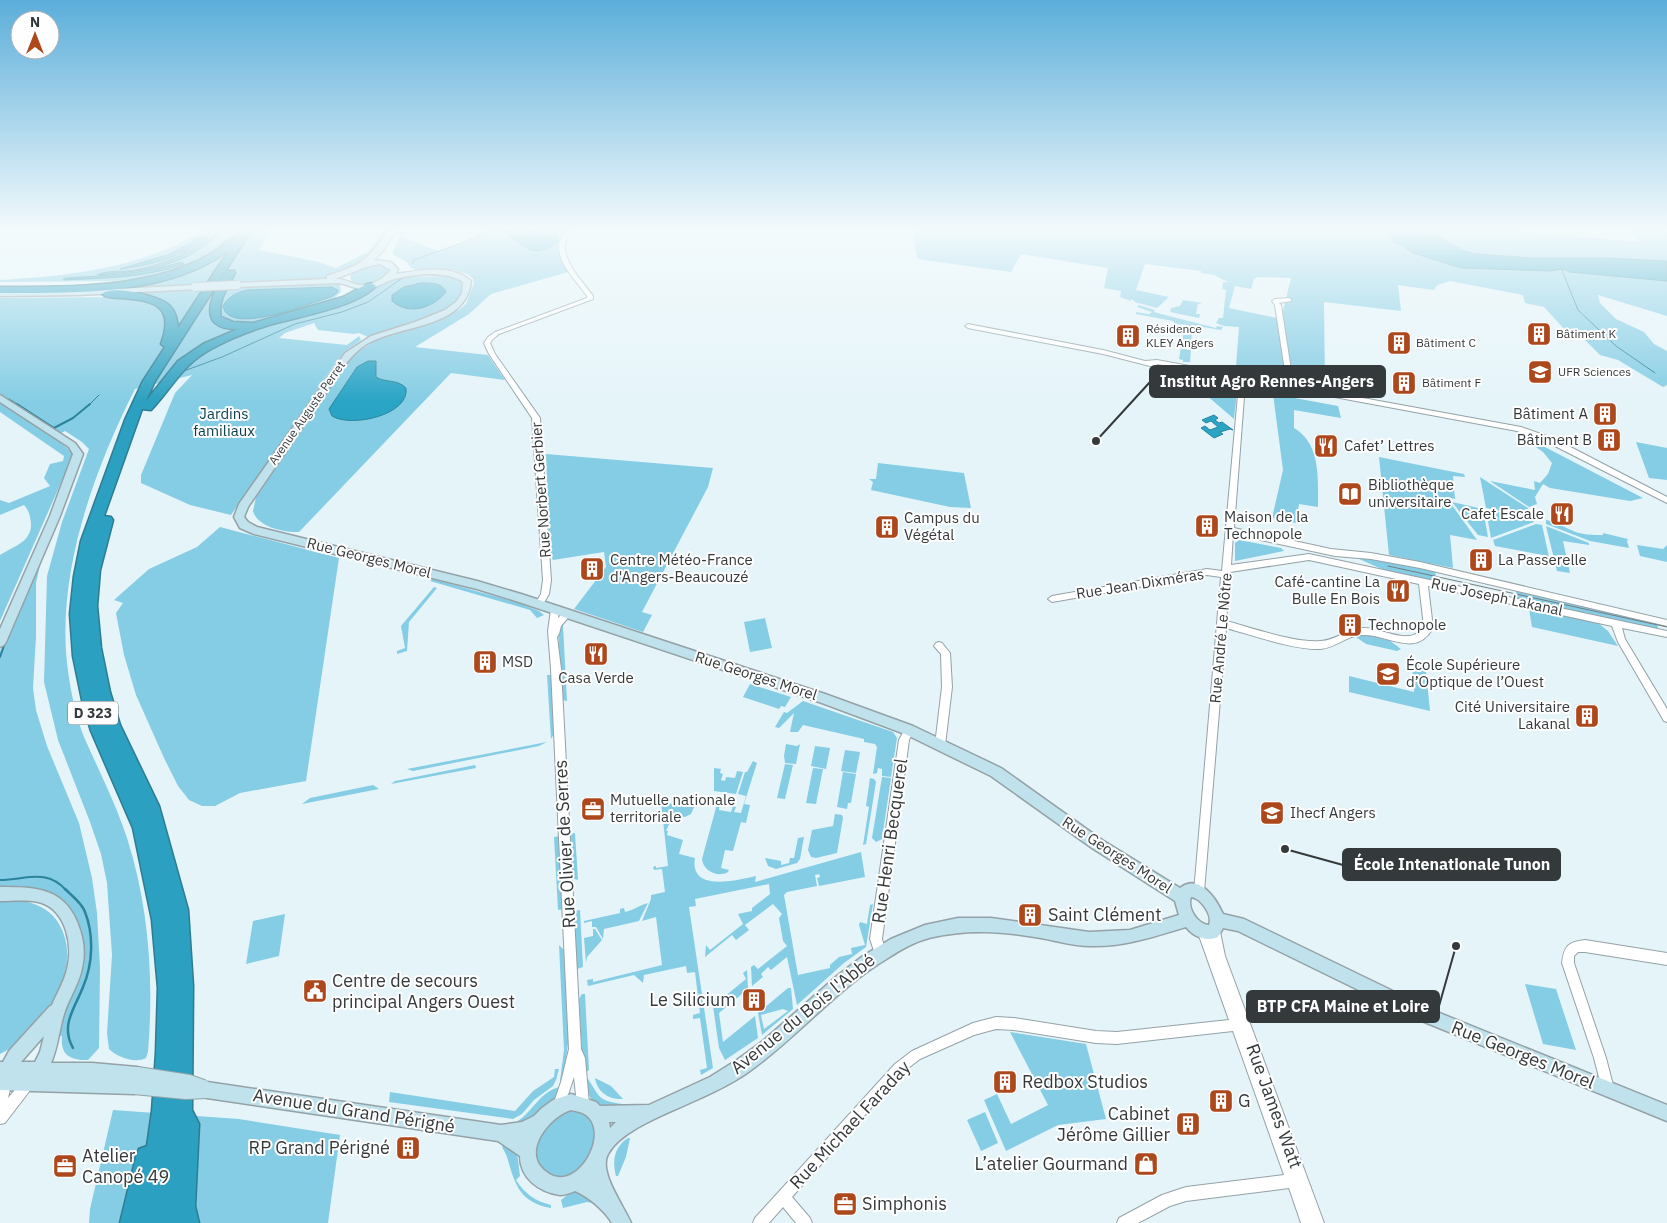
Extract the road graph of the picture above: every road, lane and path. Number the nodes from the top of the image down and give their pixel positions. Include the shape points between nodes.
1 (63, 288) edge
2 (153, 288) edge
3 (209, 288) edge
4 (217, 288) edge
5 (223, 288) edge
6 (349, 288) edge
7 (367, 288) edge
8 (467, 288) edge
9 (584, 288) edge
10 (134, 289) junction
11 (0, 292) edge
12 (78, 293) junction
13 (1288, 300) dead end
14 (968, 326) dead end
15 (158, 366) junction
16 (1243, 381) junction
17 (1295, 388) junction
18 (0, 398) edge
19 (147, 407) junction
20 (1667, 500) edge
21 (1667, 506) edge
22 (243, 516) joint
23 (1230, 530) junction
24 (1331, 552) junction
25 (1379, 571) junction
26 (1227, 572) junction
27 (1423, 582) junction
28 (1052, 598) dead end
29 (539, 604) junction
30 (562, 612) junction
31 (1616, 623) junction
32 (1667, 623) edge
33 (1224, 624) junction
34 (1667, 634) edge
35 (554, 640) junction
36 (0, 642) edge
37 (939, 646) dead end
38 (1667, 718) edge
39 (909, 730) junction
40 (940, 745) junction
41 (1199, 892) junction
42 (0, 894) edge
43 (1182, 897) junction
44 (1190, 919) junction
45 (1212, 928) junction
46 (880, 953) junction
47 (1667, 959) edge
48 (62, 1001) junction
49 (1240, 1025) junction
50 (575, 1049) junction
51 (3, 1076) edge
52 (34, 1076) junction
53 (1608, 1090) junction
54 (584, 1104) junction
55 (559, 1106) junction
56 (0, 1107) edge
57 (172, 1110) junction
58 (656, 1110) junction
59 (1667, 1113) edge
60 (597, 1115) junction
61 (0, 1118) edge
62 (538, 1123) junction
63 (501, 1133) junction
64 (529, 1153) junction
65 (600, 1154) junction
66 (1297, 1181) junction
67 (575, 1182) junction
68 (784, 1196) junction
69 (618, 1217) edge
70 (132, 1223) edge
71 (147, 1223) edge
72 (164, 1223) edge
73 (187, 1223) edge
74 (760, 1223) edge
75 (805, 1223) edge
76 (1124, 1223) edge
77 (1308, 1223) edge
78 (1317, 1223) edge

1 - 11 highway
2 - 10 street, bridge
3 - 15 highway, D 323
4 - 19 highway, D 323
5 - 6 highway via 213,310 217,320 234,325 260,322 340,298 349,292
7 - 19 highway via 349,298 210,344 177,368
8 - 22 street, Avenue Auguste Perret via 455,308 440,316 376,336 348,355 243,506
9 - 29 street, Rue Norbert Gerbier via 590,299 497,333 489,339 488,345 536,418 548,580
10 - 11 street
10 - 12 street
11 - 12 street
12 - 15 highway via 135,295 166,308 173,319 173,329
13 - 17 street via 1275,301 1290,384
14 - 16 street
15 - 57 highway, D 323 via 131,420 88,541 78,614 81,656 90,700 99,731 142,828 162,920
16 - 17 street
16 - 21 street via 1523,435 1552,446
16 - 23 street, Rue André Le Nôtre
17 - 20 street via 1518,429 1552,441
18 - 36 street via 72,445 78,454 55,516
19 - 57 highway, D 323 via 100,537 90,606 93,648 104,700 112,725 150,806 178,910 183,986
22 - 29 street, Rue Georges Morel via 242,523 250,528 477,585
23 - 24 street, Rue Joseph Lakanal
23 - 26 street, Rue André Le Nôtre
24 - 25 street, Rue Joseph Lakanal via 1360,560
24 - 32 street, Rue Joseph Lakanal via 1391,559
25 - 26 street, Rue Jean Dixméras via 1309,557
25 - 27 street, Rue Joseph Lakanal
26 - 28 street, Rue Jean Dixméras via 1207,572
26 - 33 street, Rue André Le Nôtre
27 - 31 street, Rue Joseph Lakanal
27 - 33 street via 1429,628 1424,637 1417,639 1405,640 1358,631 1318,645
29 - 30 street, Rue Georges Morel
30 - 35 street, Rue Olivier de Serres
30 - 35 street, Rue Olivier de Serres via 552,624
30 - 39 street, Rue Georges Morel via 825,698
31 - 34 street, Rue Joseph Lakanal
31 - 38 street via 1621,640
33 - 41 street, Rue André Le Nôtre
35 - 50 street, Rue Olivier de Serres
37 - 40 street via 945,654 947,682
39 - 40 street, Rue Georges Morel
39 - 46 street, Rue Henri Becquerel via 904,740 876,939
40 - 43 street, Rue Georges Morel via 996,772 1109,852
41 - 43 street via 1187,891
41 - 45 street via 1207,899
42 - 48 street via 28,894 49,899 66,914 76,936 76,963
43 - 44 street
44 - 45 street via 1194,927
44 - 46 street, Avenue du Bois l'Abbé via 1130,937 1108,939 996,926 958,925 919,934
45 - 49 street, Rue James Watt
45 - 53 street, Rue Georges Morel via 1239,924 1427,1016
46 - 58 street, Avenue du Bois l'Abbé via 852,972 776,1041 741,1067 706,1088
47 - 53 street via 1585,946 1576,947 1569,953 1568,963
48 - 51 street
48 - 52 street via 54,1020 45,1061
49 - 66 street, Rue James Watt
49 - 68 street, Rue Michael Faraday via 1117,1038 1014,1024 996,1023 973,1029 916,1055 899,1068
50 - 54 street, Rue Olivier de Serres
50 - 55 street, Rue Olivier de Serres
51 - 52 street, Avenue du Grand Périgné
51 - 56 street
52 - 61 street
52 - 63 street, Avenue du Grand Périgné, bridge via 135,1080 186,1091 212,1090
53 - 59 street, Rue Georges Morel
54 - 55 street via 571,1102
54 - 60 street
55 - 62 street
57 - 70 highway via 151,1134
57 - 71 highway, D 323
57 - 72 highway, D 323
57 - 73 highway via 188,1124 183,1206
58 - 60 street, Avenue du Bois l'Abbé
58 - 65 street, Avenue du Bois l'Abbé via 627,1125
60 - 65 street via 602,1127
62 - 63 street, Avenue du Grand Périgné via 522,1130
62 - 64 street
63 - 64 street, Avenue du Grand Périgné
64 - 67 street via 533,1170 543,1182 558,1186
65 - 67 street via 587,1174
65 - 69 street via 600,1182
66 - 76 street via 1175,1196
66 - 77 street, Rue James Watt
66 - 78 street, Rue James Watt
67 - 69 street via 594,1191
68 - 74 street, Rue Michael Faraday
68 - 75 street

